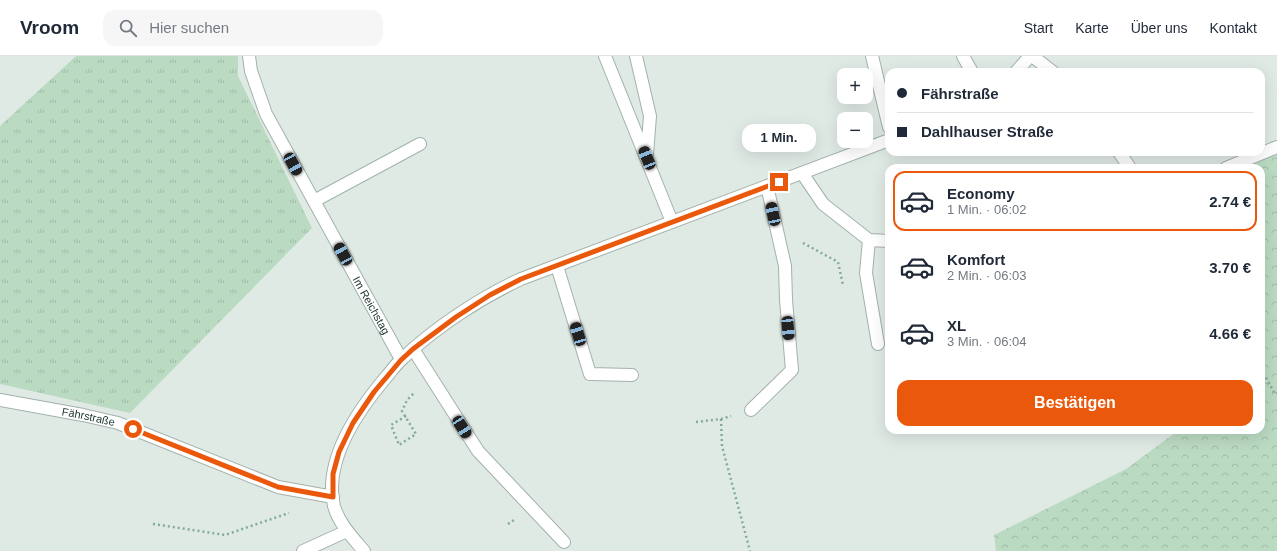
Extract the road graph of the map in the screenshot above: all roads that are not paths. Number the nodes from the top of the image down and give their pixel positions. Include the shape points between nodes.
1 (250, 56) edge
2 (605, 56) edge
3 (636, 56) edge
4 (872, 56) edge
5 (963, 56) edge
6 (1031, 56) edge
7 (970, 68) edge
8 (1020, 68) edge
9 (1048, 68) edge
10 (885, 110) edge
11 (885, 142) edge
12 (420, 144) dead end
13 (1277, 146) edge
14 (1265, 151) edge
15 (1254, 156) edge
16 (647, 158) junction
17 (1235, 164) edge
18 (802, 173) junction
19 (767, 186) junction
20 (314, 201) junction
21 (672, 222) junction
22 (869, 240) junction
23 (885, 241) edge
24 (557, 266) junction
25 (878, 344) dead end
26 (413, 349) junction
27 (401, 360) junction
28 (632, 375) dead end
29 (0, 400) edge
30 (751, 410) dead end
31 (333, 497) junction
32 (346, 530) junction
33 (564, 542) dead end
34 (303, 551) edge
35 (364, 551) edge

1 - 20 street, Im Reichstag via 251,71 266,114
2 - 16 street
3 - 16 street via 650,116
4 - 10 street
5 - 7 street
6 - 8 street
6 - 9 street
11 - 18 street
12 - 20 street
13 - 14 street
15 - 17 street
16 - 21 street
18 - 19 street
18 - 22 street via 823,204
19 - 21 street
19 - 30 street via 785,266 792,370
20 - 27 street, Im Reichstag
21 - 24 street
22 - 23 street
22 - 25 street via 866,273
24 - 26 street via 521,279 490,295
24 - 28 street via 590,374
26 - 27 street
26 - 33 street via 478,451
27 - 31 street via 374,392 350,429 339,452 333,474
29 - 31 street, Fährstraße via 118,423 278,487
31 - 32 street via 338,517
32 - 34 street
32 - 35 street

